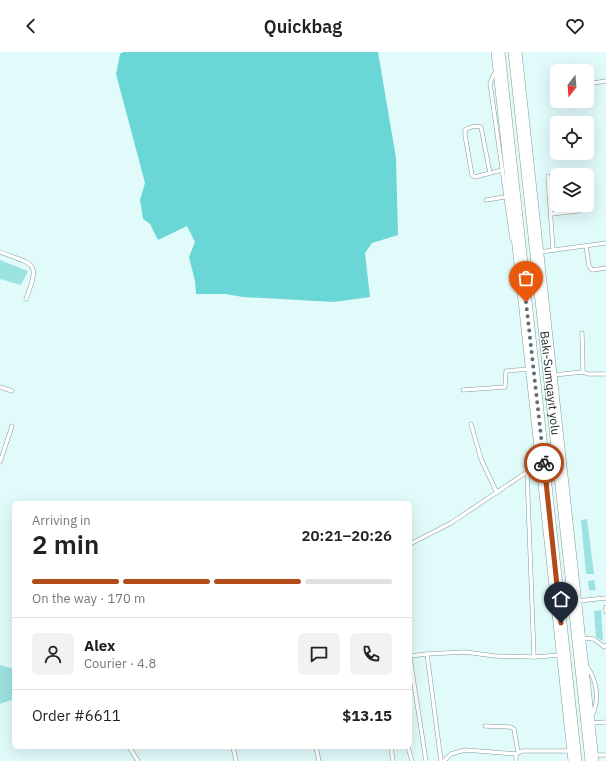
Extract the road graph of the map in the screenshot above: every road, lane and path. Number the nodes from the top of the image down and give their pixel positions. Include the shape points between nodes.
1 (498, 52) edge
2 (514, 52) edge
3 (500, 71) junction
4 (606, 81) edge
5 (594, 83) edge
6 (502, 170) junction
7 (490, 173) junction
8 (548, 176) dead end
9 (549, 193) joint
10 (505, 197) junction
11 (486, 200) dead end
12 (569, 212) edge
13 (550, 214) junction
14 (606, 243) edge
15 (513, 245) dead end
16 (586, 246) junction
17 (553, 250) junction
18 (0, 252) edge
19 (536, 252) junction
20 (606, 268) edge
21 (26, 299) dead end
22 (582, 333) dead end
23 (533, 369) junction
24 (583, 372) junction
25 (606, 374) edge
26 (550, 376) junction
27 (0, 387) edge
28 (462, 390) dead end
29 (12, 391) dead end
30 (471, 424) dead end
31 (12, 426) dead end
32 (0, 462) edge
33 (544, 467) junction
34 (527, 472) junction
35 (497, 493) junction
36 (412, 543) edge
37 (606, 598) edge
38 (575, 601) junction
39 (606, 607) edge
40 (606, 612) edge
41 (579, 638) junction
42 (605, 647) edge
43 (427, 654) junction
44 (564, 655) junction
45 (412, 657) edge
46 (534, 657) junction
47 (412, 670) edge
48 (606, 722) edge
49 (588, 724) junction
50 (485, 726) dead end
51 (130, 749) edge
52 (233, 749) edge
53 (316, 749) edge
54 (391, 749) edge
55 (409, 749) edge
56 (517, 753) junction
57 (606, 755) edge
58 (574, 756) edge
59 (592, 758) edge
60 (138, 761) edge
61 (236, 761) edge
62 (319, 761) edge
63 (393, 761) edge
64 (412, 761) edge
65 (426, 761) edge
66 (441, 761) edge
67 (444, 761) edge
68 (516, 761) edge

1 - 3 highway, Bakı-Sumqayıt yolu
2 - 19 highway, Bakı-Sumqayıt yolu
3 - 6 lane via 494,74 490,83
3 - 23 highway, Bakı-Sumqayıt yolu via 518,258
4 - 5 lane
6 - 7 lane
6 - 10 lane
7 - 7 lane via 472,175 465,135 468,128 481,127
8 - 9 lane
9 - 13 lane
10 - 11 lane
10 - 15 lane
12 - 13 lane
13 - 17 lane
14 - 16 lane
16 - 17 lane
16 - 20 lane via 592,270
17 - 19 lane
18 - 21 lane via 31,264 35,270 35,277
19 - 26 highway, Bakı-Sumqayıt yolu
22 - 24 lane
23 - 28 lane via 506,372 505,387
23 - 33 highway, Bakı-Sumqayıt yolu
24 - 25 lane
24 - 26 lane
26 - 38 highway, Bakı-Sumqayıt yolu
27 - 29 lane
30 - 35 lane via 481,458
31 - 32 lane
33 - 34 lane
33 - 44 highway, Bakı-Sumqayıt yolu
34 - 35 lane
34 - 46 lane
35 - 36 lane via 451,523
37 - 38 lane
38 - 41 highway, Bakı-Sumqayıt yolu
39 - 40 lane
41 - 42 lane via 594,639
41 - 49 highway, Bakı-Sumqayıt yolu
43 - 45 lane
43 - 46 lane via 465,652
43 - 66 lane
44 - 46 lane
44 - 58 highway, Bakı-Sumqayıt yolu
47 - 65 lane
48 - 49 lane
49 - 59 highway, Bakı-Sumqayıt yolu
50 - 56 lane via 514,729
51 - 60 lane
52 - 61 lane
53 - 62 lane
54 - 63 lane
55 - 64 lane
56 - 58 lane
56 - 67 lane via 465,750 451,754
56 - 68 lane
57 - 59 lane

